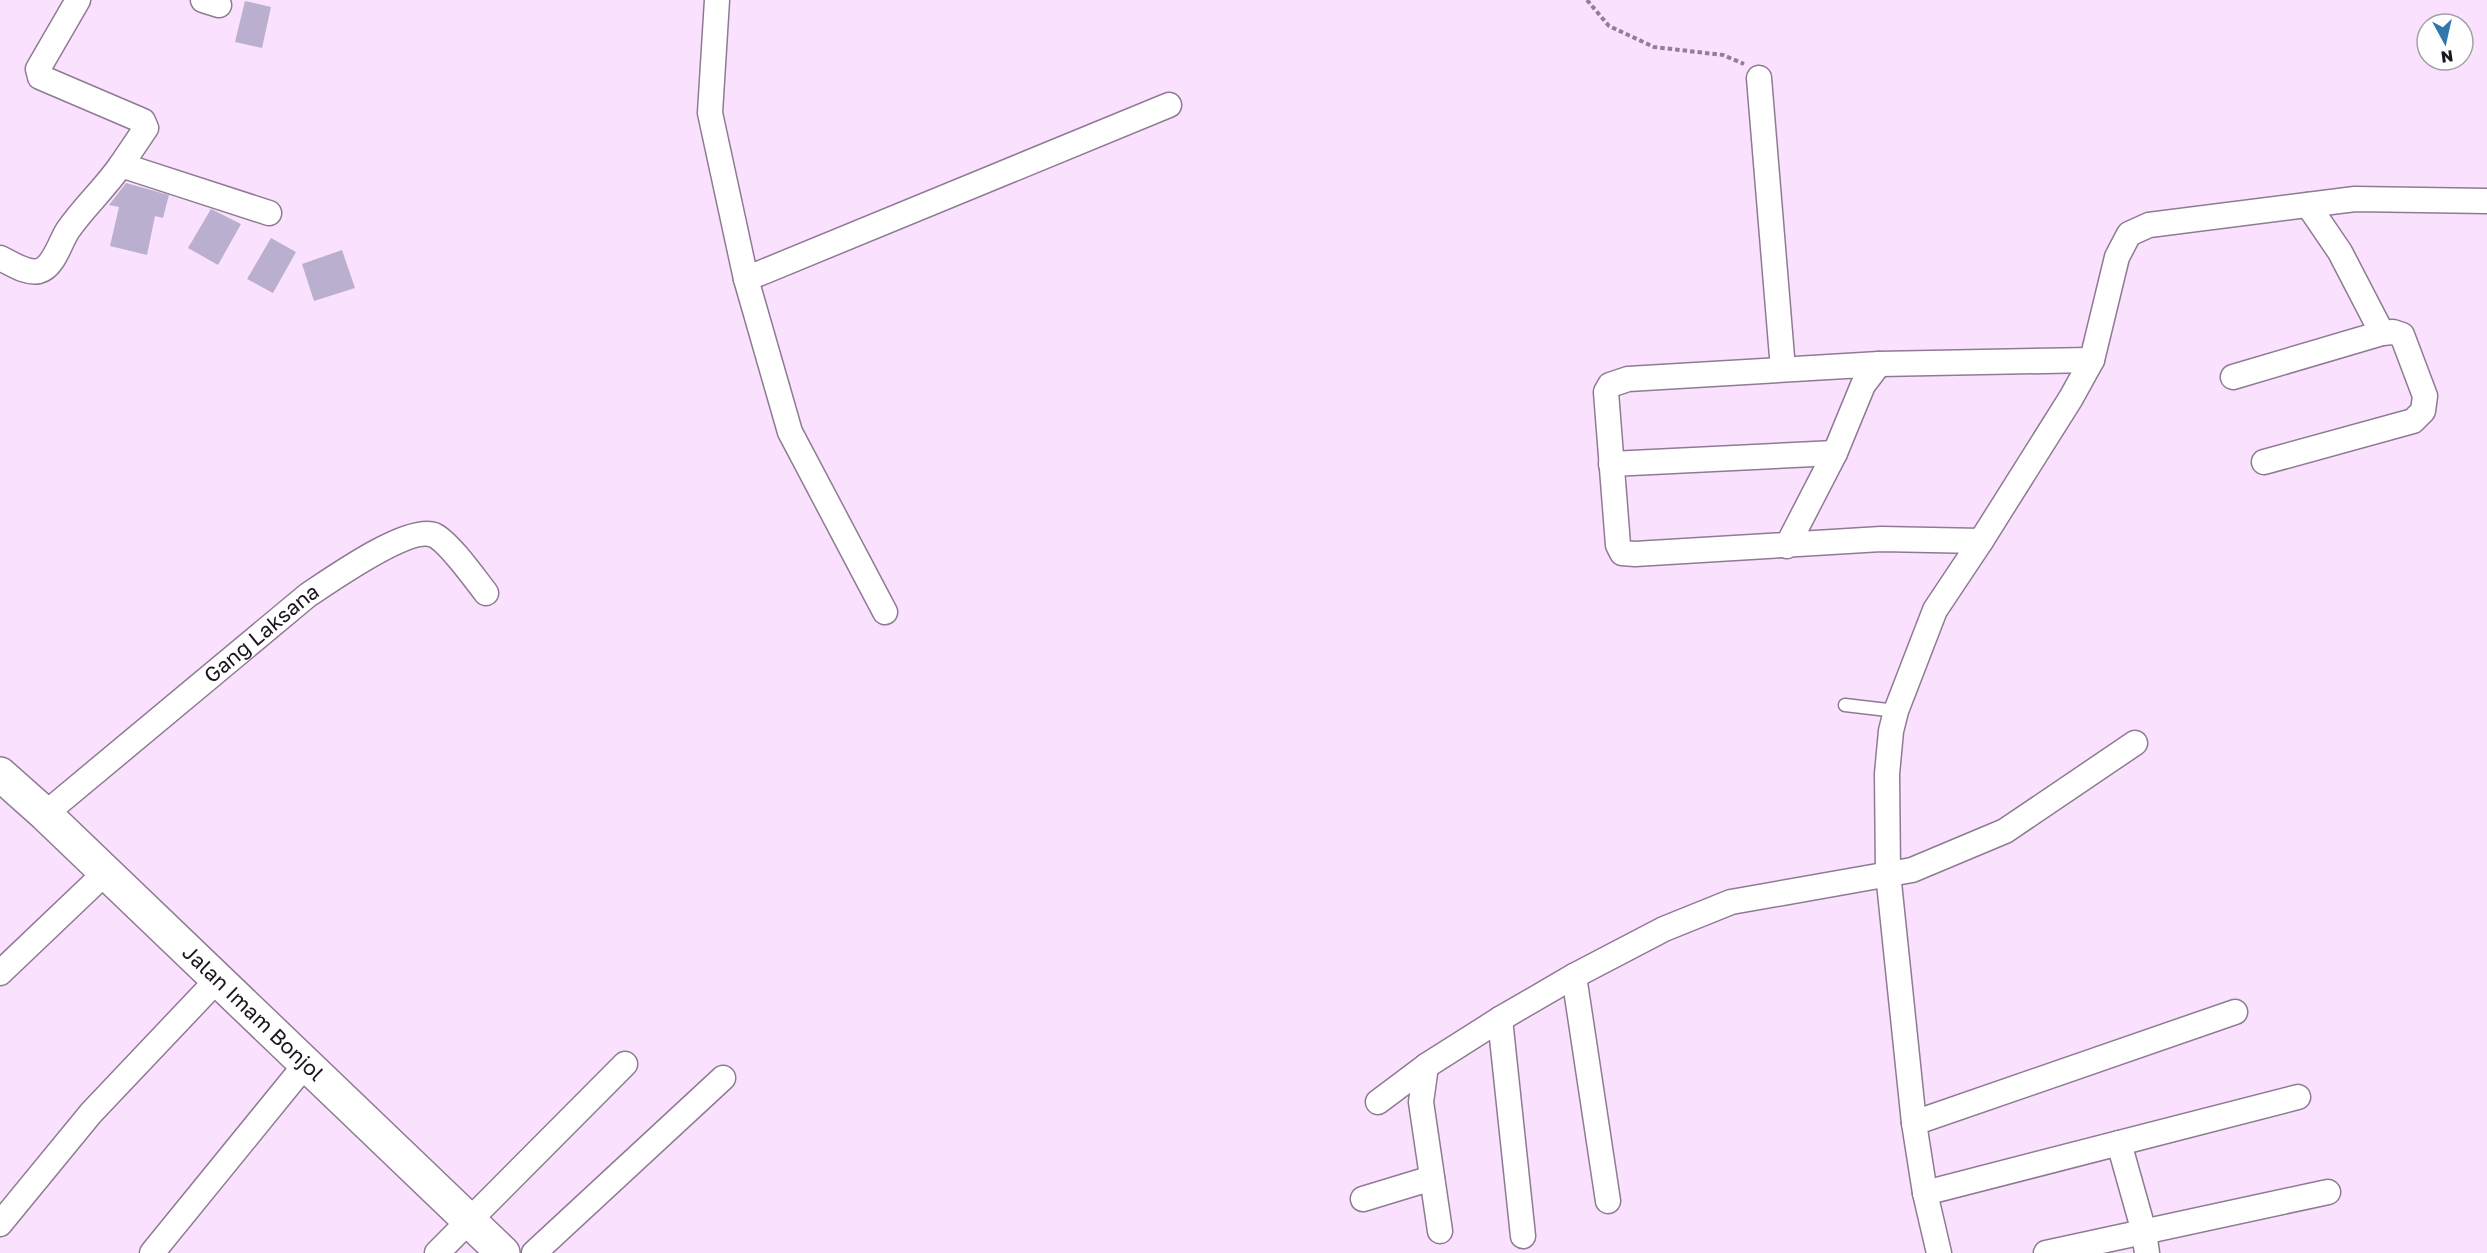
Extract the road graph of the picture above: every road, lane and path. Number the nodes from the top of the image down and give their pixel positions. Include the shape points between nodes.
1 (78, 0) edge
2 (717, 0) edge
3 (1587, 0) edge
4 (1759, 78) joint
5 (1169, 105) dead end
6 (121, 165) junction
7 (2487, 201) edge
8 (2308, 205) junction
9 (269, 213) dead end
10 (0, 258) edge
11 (746, 279) junction
12 (2382, 333) junction
13 (2092, 360) junction
14 (1879, 364) junction
15 (1783, 369) junction
16 (2233, 377) dead end
17 (1834, 453) junction
18 (2264, 462) dead end
19 (1611, 464) junction
20 (1981, 541) junction
21 (1787, 546) junction
22 (486, 593) dead end
23 (885, 612) dead end
24 (1845, 705) dead end
25 (1896, 711) junction
26 (2135, 743) dead end
27 (0, 774) edge
28 (45, 814) junction
29 (105, 873) junction
30 (1888, 873) junction
31 (0, 973) edge
32 (1574, 976) junction
33 (218, 979) junction
34 (2235, 1012) dead end
35 (1500, 1019) junction
36 (626, 1064) dead end
37 (305, 1065) junction
38 (1426, 1066) junction
39 (723, 1078) dead end
40 (2298, 1097) dead end
41 (1378, 1102) dead end
42 (1914, 1123) junction
43 (2119, 1143) junction
44 (1432, 1178) junction
45 (2328, 1192) dead end
46 (1925, 1193) junction
47 (1363, 1199) dead end
48 (1608, 1201) dead end
49 (469, 1222) junction
50 (0, 1224) edge
51 (1440, 1231) dead end
52 (1523, 1236) dead end
53 (2145, 1243) edge
54 (153, 1253) edge
55 (437, 1253) edge
56 (503, 1253) edge
57 (534, 1253) edge
58 (1939, 1253) edge
59 (2046, 1253) edge

1 - 6 street via 38,74 143,121 146,128
2 - 11 street via 710,113
3 - 4 path via 1609,26 1654,47 1723,55 1743,63
4 - 15 street
5 - 11 street
6 - 9 street
6 - 10 street via 68,231 49,266 38,271 25,270
7 - 8 street via 2355,199
8 - 12 street via 2340,252
8 - 13 street via 2149,225 2128,234 2117,257
11 - 23 street via 790,432
12 - 16 street
12 - 18 street via 2402,335 2425,396 2423,411 2413,421
13 - 14 street
13 - 20 street
14 - 15 street
14 - 17 street via 1863,385
15 - 19 street via 1656,377 1610,385 1606,392
17 - 19 street
17 - 21 street
19 - 21 street via 1622,553
20 - 21 street via 1881,539
20 - 25 street via 1935,610
22 - 28 street, Gang Laksana via 457,556 434,536 420,533 406,537 308,595
24 - 25 lane
25 - 30 street via 1887,774
26 - 30 street via 2005,831 1912,870
27 - 28 highway, Jalan Imam Bonjol
28 - 29 highway, Jalan Imam Bonjol
29 - 31 street
29 - 33 highway, Jalan Imam Bonjol
30 - 32 street via 1731,902 1664,929
30 - 42 street
32 - 35 street
32 - 48 street
33 - 37 highway, Jalan Imam Bonjol
33 - 50 street via 91,1113
34 - 42 street
35 - 38 street
35 - 52 street
36 - 49 street
37 - 49 highway, Jalan Imam Bonjol
37 - 54 street
38 - 41 street
38 - 44 street via 1421,1102
39 - 57 street
40 - 43 street
42 - 46 street
43 - 46 street
43 - 53 street
44 - 47 street
44 - 51 street
45 - 53 street
46 - 58 street
49 - 55 street
49 - 56 highway, Jalan Imam Bonjol
53 - 59 street

